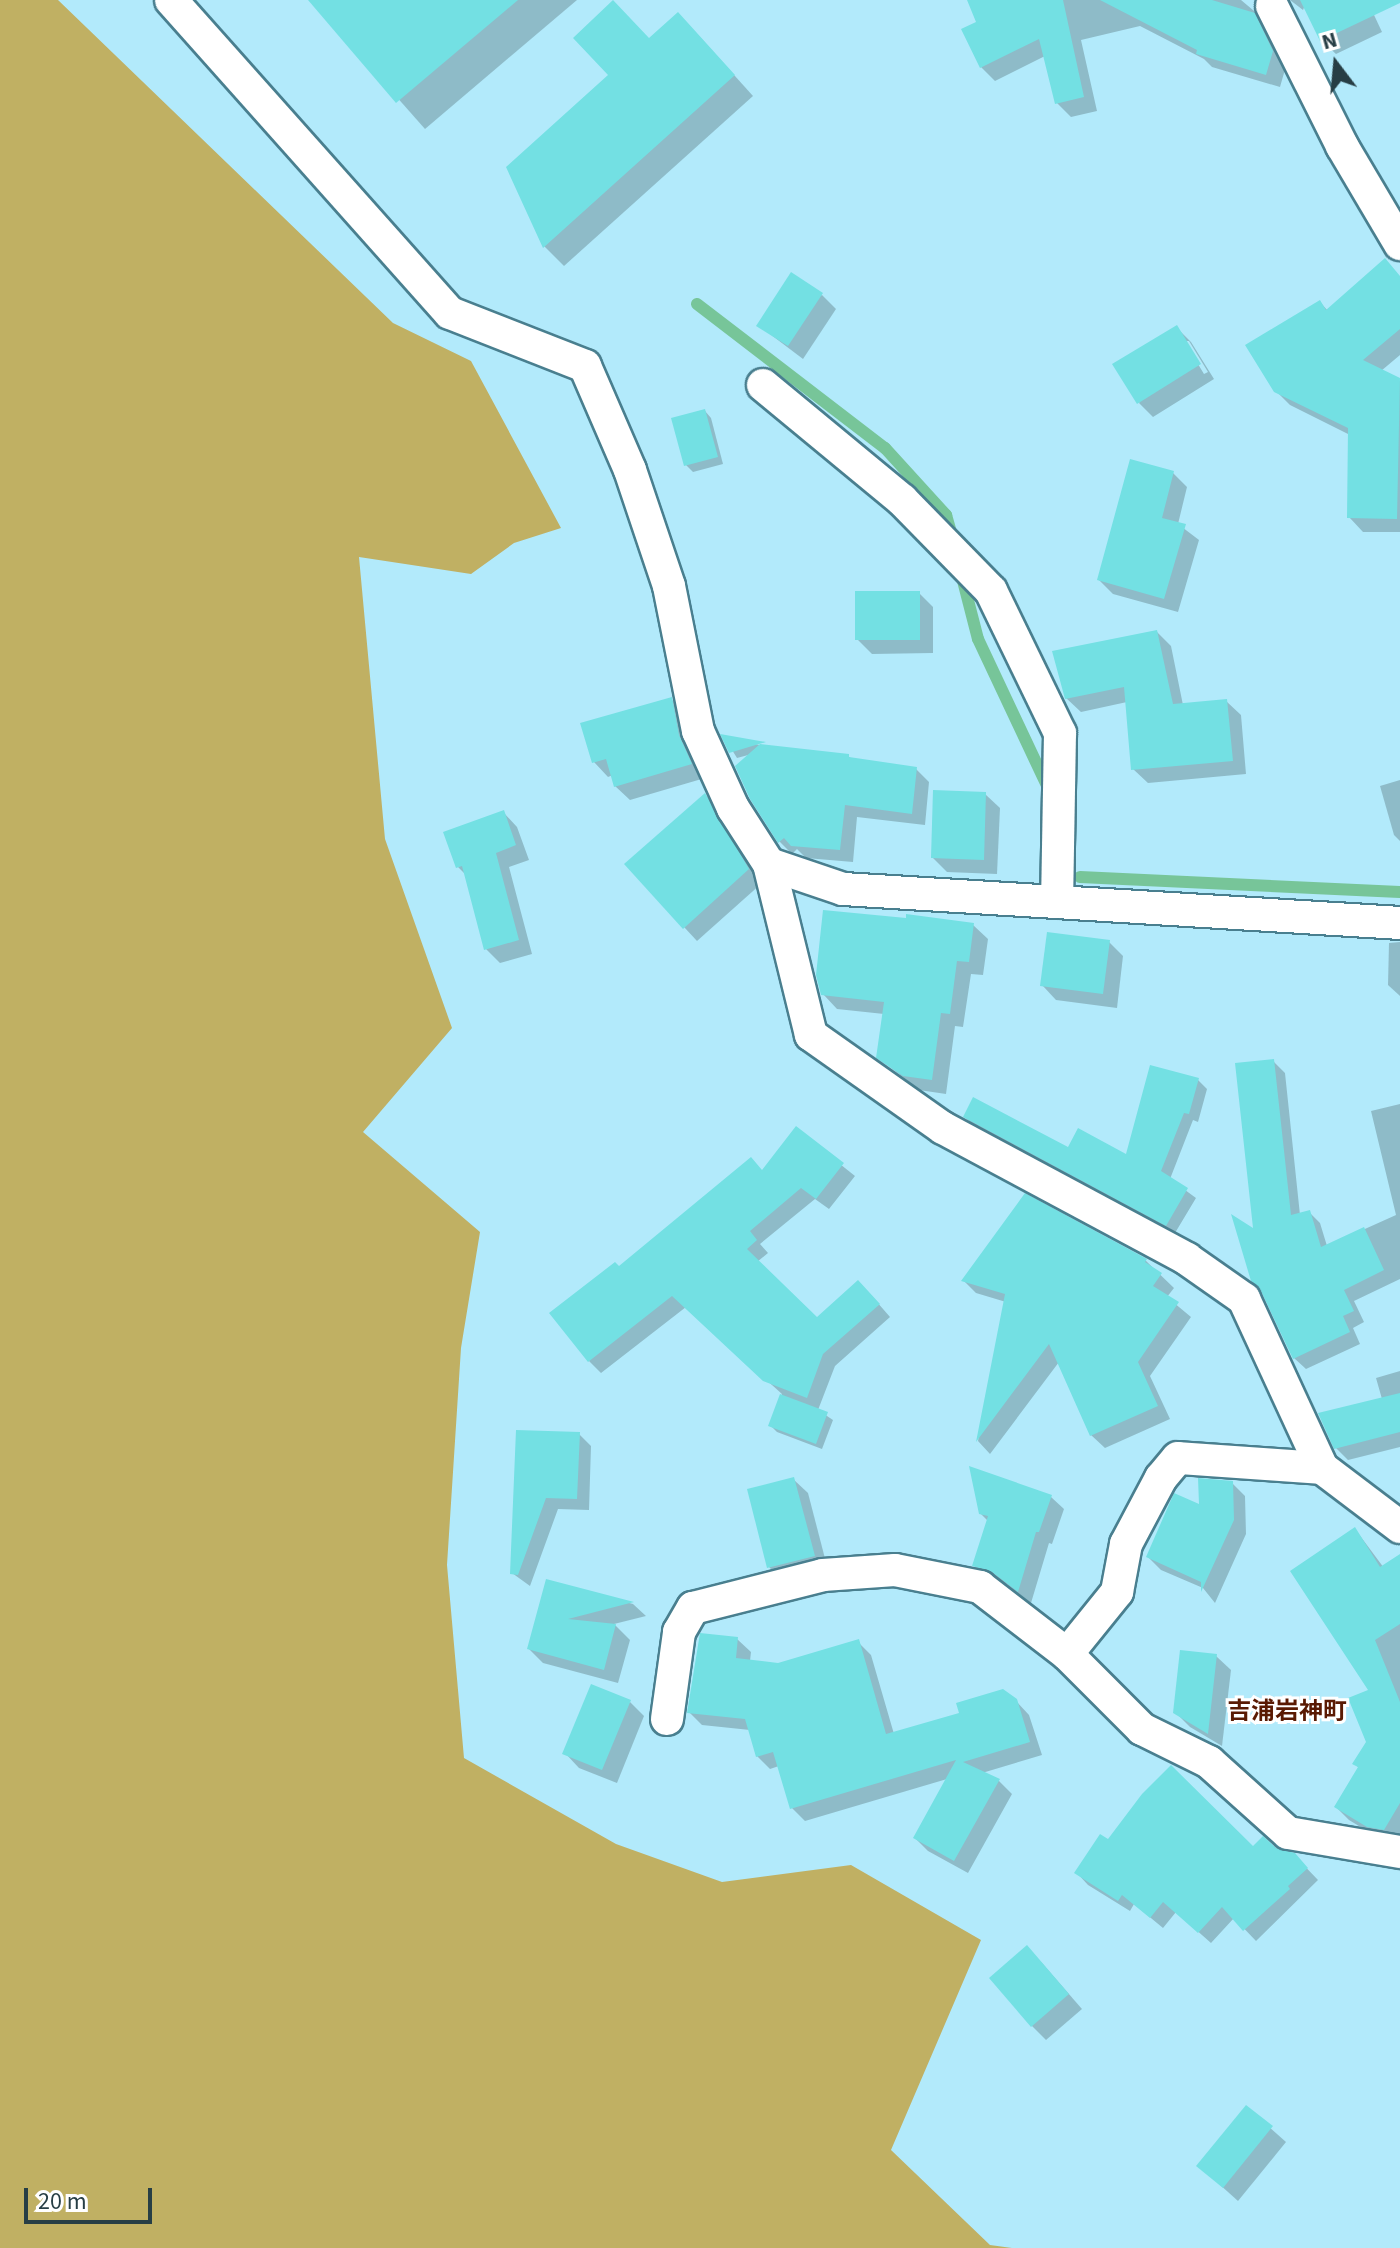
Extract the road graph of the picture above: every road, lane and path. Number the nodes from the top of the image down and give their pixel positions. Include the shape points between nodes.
1 (171, 0) edge
2 (1272, 6) dead end
3 (1400, 244) edge
4 (763, 385) dead end
5 (769, 864) junction
6 (1057, 902) junction
7 (1400, 923) edge
8 (1322, 1468) junction
9 (1400, 1527) edge
10 (1067, 1654) junction
11 (667, 1719) dead end
12 (1400, 1852) edge

1 - 5 street via 450,313 585,366 630,470 669,586 698,731 733,808
2 - 3 street via 1342,146
4 - 6 street via 902,500 991,591 1060,733
5 - 6 street via 843,889
5 - 8 street via 811,1035 943,1128 1187,1259 1244,1299
6 - 7 street
8 - 9 street
8 - 10 street via 1178,1458 1161,1478 1126,1544 1117,1592
10 - 11 street via 980,1587 895,1570 823,1575 693,1608 679,1632
10 - 12 street via 1142,1729 1209,1762 1288,1833

